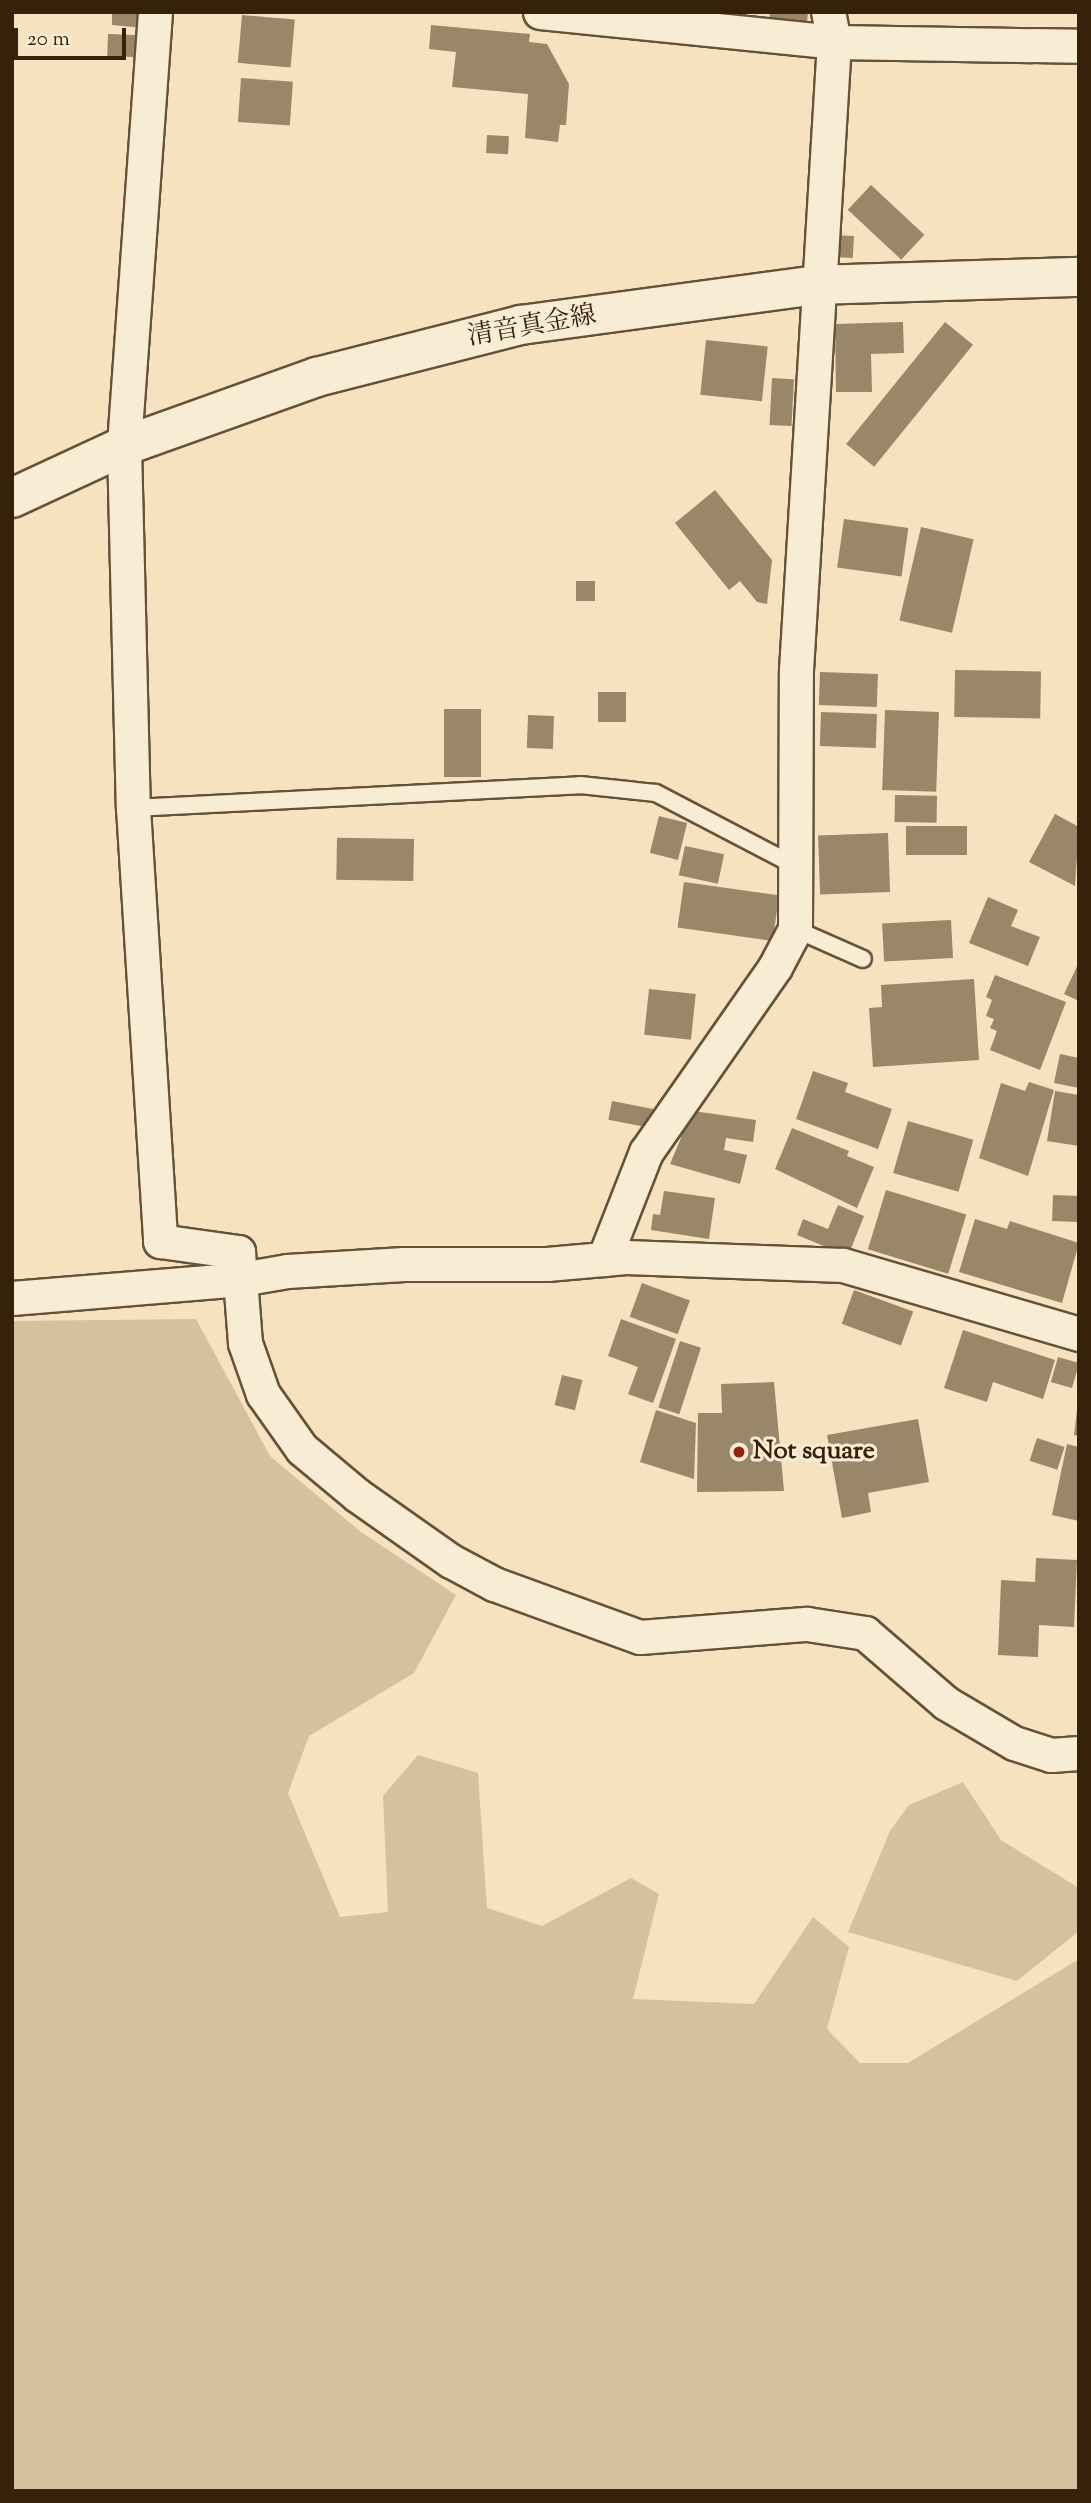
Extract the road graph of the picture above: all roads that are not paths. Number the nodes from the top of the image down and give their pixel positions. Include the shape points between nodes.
1 (155, 12) edge
2 (540, 12) edge
3 (831, 27) edge
4 (1079, 46) edge
5 (1079, 277) edge
6 (818, 285) junction
7 (124, 446) junction
8 (12, 498) edge
9 (133, 808) junction
10 (794, 865) junction
11 (795, 929) junction
12 (863, 959) dead end
13 (604, 1259) junction
14 (241, 1279) junction
15 (12, 1298) edge
16 (1079, 1334) edge
17 (1079, 1753) edge

1 - 7 street
2 - 3 street
3 - 4 street
3 - 6 street
5 - 6 main road, 清音真金線
6 - 7 main road, 清音真金線 via 521,326 460,339 317,376
6 - 10 street via 796,670
7 - 8 main road, 清音真金線
7 - 9 street
9 - 10 lane via 580,785 656,793
9 - 14 street via 160,1241 237,1252
10 - 11 street
11 - 12 lane
11 - 13 street via 775,967 646,1152
13 - 14 street via 547,1264 404,1264 287,1271
13 - 16 street via 843,1265
14 - 15 street
14 - 17 street via 245,1343 263,1394 302,1449 450,1561 494,1584 640,1637 807,1624 865,1633 946,1703 1014,1743 1051,1755

